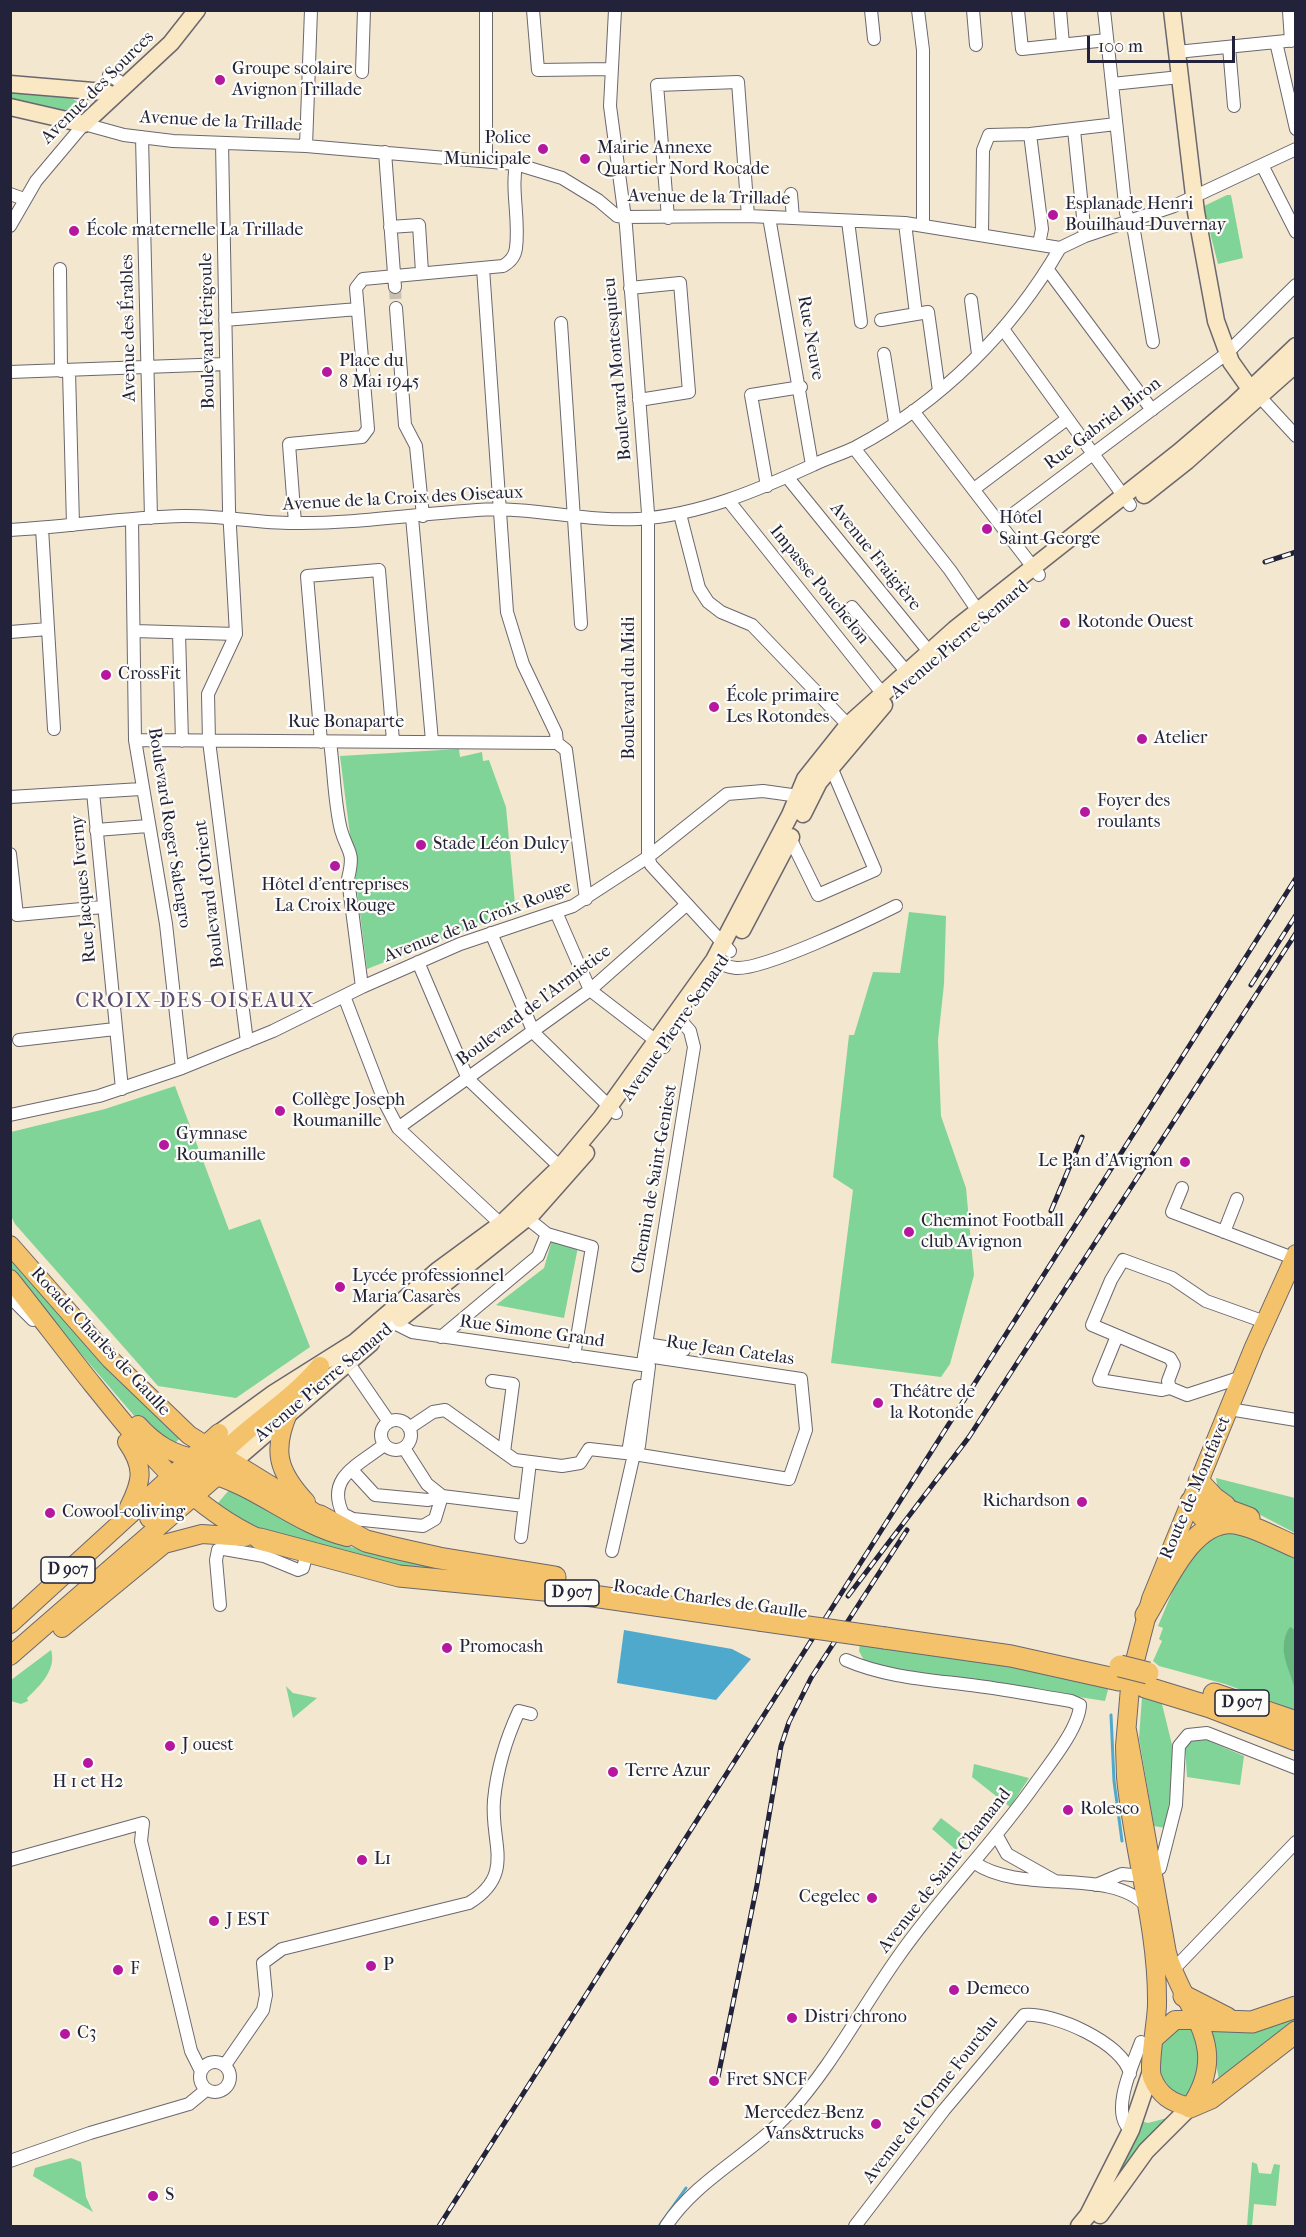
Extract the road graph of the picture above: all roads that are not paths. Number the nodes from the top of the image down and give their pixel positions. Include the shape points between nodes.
1 (197, 10) edge
2 (311, 10) edge
3 (364, 10) edge
4 (486, 10) edge
5 (533, 10) edge
6 (615, 10) edge
7 (871, 10) edge
8 (918, 10) edge
9 (973, 10) edge
10 (1018, 10) edge
11 (1060, 10) edge
12 (1104, 10) edge
13 (1172, 10) edge
14 (1289, 11) edge
15 (874, 39) dead end
16 (1107, 40) junction
17 (1293, 41) edge
18 (1276, 42) junction
19 (1063, 44) junction
20 (976, 45) dead end
21 (1229, 47) junction
22 (1176, 52) junction
23 (612, 69) junction
24 (362, 72) dead end
25 (109, 75) dead end
26 (1180, 77) junction
27 (10, 84) edge
28 (1112, 84) junction
29 (75, 90) junction
30 (119, 90) junction
31 (1234, 106) dead end
32 (10, 107) edge
33 (98, 110) junction
34 (84, 124) junction
35 (1116, 124) junction
36 (1296, 129) edge
37 (1074, 130) junction
38 (1030, 134) junction
39 (142, 137) junction
40 (222, 143) junction
41 (306, 146) junction
42 (1296, 149) edge
43 (385, 152) junction
44 (486, 161) junction
45 (516, 161) junction
46 (1262, 165) junction
47 (10, 194) edge
48 (791, 194) dead end
49 (1194, 197) junction
50 (24, 199) junction
51 (748, 216) junction
52 (625, 217) junction
53 (769, 217) junction
54 (668, 218) junction
55 (793, 218) junction
56 (1129, 220) junction
57 (848, 221) junction
58 (905, 223) junction
59 (10, 225) edge
60 (923, 225) junction
61 (390, 227) junction
62 (1296, 232) edge
63 (982, 235) junction
64 (1084, 236) junction
65 (1039, 244) junction
66 (1060, 248) junction
67 (483, 268) junction
68 (60, 269) dead end
69 (1047, 270) junction
70 (422, 272) junction
71 (394, 281) junction
72 (1296, 285) edge
73 (630, 288) junction
74 (971, 300) dead end
75 (396, 308) tunnel mouth
76 (358, 309) junction
77 (916, 314) junction
78 (225, 320) junction
79 (881, 320) dead end
80 (861, 322) dead end
81 (561, 323) dead end
82 (1003, 329) junction
83 (1153, 342) dead end
84 (1296, 346) edge
85 (884, 354) dead end
86 (978, 354) junction
87 (1226, 354) junction
88 (226, 364) junction
89 (1296, 364) edge
90 (148, 368) junction
91 (65, 371) junction
92 (10, 372) edge
93 (801, 387) junction
94 (939, 391) junction
95 (1255, 393) junction
96 (639, 400) junction
97 (1152, 410) junction
98 (913, 411) junction
99 (1067, 419) junction
100 (895, 423) junction
101 (1296, 436) edge
102 (854, 447) junction
103 (1092, 455) junction
104 (812, 465) junction
105 (788, 478) junction
106 (767, 486) junction
107 (974, 489) junction
108 (728, 500) junction
109 (1127, 501) junction
110 (498, 509) junction
111 (680, 514) junction
112 (573, 515) junction
113 (417, 517) junction
114 (151, 518) junction
115 (230, 518) junction
116 (648, 518) junction
117 (132, 520) junction
118 (295, 523) junction
119 (1001, 523) junction
120 (73, 525) junction
121 (42, 528) junction
122 (10, 530) edge
123 (1036, 571) junction
124 (852, 607) dead end
125 (978, 611) junction
126 (581, 624) dead end
127 (48, 629) junction
128 (134, 631) junction
129 (10, 632) edge
130 (178, 633) junction
131 (236, 634) junction
132 (932, 655) junction
133 (909, 674) junction
134 (882, 693) junction
135 (848, 725) junction
136 (54, 729) dead end
137 (135, 740) junction
138 (182, 741) junction
139 (209, 741) junction
140 (393, 741) junction
141 (432, 741) junction
142 (325, 742) junction
143 (557, 743) junction
144 (831, 767) junction
145 (141, 789) junction
146 (93, 792) junction
147 (10, 797) edge
148 (805, 797) junction
149 (148, 826) junction
150 (96, 830) junction
151 (790, 838) junction
152 (10, 854) edge
153 (648, 857) junction
154 (586, 899) junction
155 (686, 904) junction
156 (896, 906) dead end
157 (103, 907) junction
158 (556, 912) junction
159 (491, 933) junction
160 (722, 955) junction
161 (418, 962) junction
162 (362, 987) junction
163 (590, 990) junction
164 (344, 996) junction
165 (679, 1018) junction
166 (115, 1029) junction
167 (534, 1033) junction
168 (19, 1040) dead end
169 (246, 1042) junction
170 (660, 1043) junction
171 (182, 1068) junction
172 (468, 1079) junction
173 (122, 1089) junction
174 (613, 1110) junction
175 (11, 1111) edge
176 (398, 1128) junction
177 (560, 1167) junction
178 (1182, 1188) dead end
179 (1237, 1199) dead end
180 (527, 1218) junction
181 (505, 1228) junction
182 (1224, 1232) junction
183 (547, 1234) junction
184 (13, 1247) edge
185 (1294, 1256) edge
186 (10, 1279) edge
187 (10, 1297) edge
188 (390, 1321) junction
189 (1265, 1322) junction
190 (1117, 1336) junction
191 (441, 1337) junction
192 (684, 1350) dead end
193 (645, 1355) junction
194 (574, 1356) junction
195 (344, 1357) junction
196 (75, 1363) junction
197 (320, 1366) junction
198 (1242, 1377) junction
199 (492, 1382) dead end
200 (94, 1386) junction
201 (1170, 1388) junction
202 (1229, 1409) junction
203 (289, 1411) junction
204 (1296, 1420) edge
205 (389, 1422) junction
206 (409, 1428) junction
207 (219, 1433) junction
208 (189, 1435) junction
209 (384, 1445) junction
210 (404, 1448) junction
211 (504, 1452) junction
212 (631, 1453) junction
213 (530, 1462) junction
214 (352, 1470) junction
215 (203, 1472) junction
216 (1199, 1482) junction
217 (442, 1496) junction
218 (1191, 1502) junction
219 (525, 1506) junction
220 (320, 1516) junction
221 (126, 1517) junction
222 (1230, 1518) junction
223 (520, 1537) dead end
224 (260, 1539) junction
225 (1296, 1539) edge
226 (366, 1541) junction
227 (1296, 1547) edge
228 (612, 1551) dead end
229 (307, 1553) junction
230 (220, 1605) dead end
231 (765, 1615) junction
232 (1146, 1615) junction
233 (10, 1623) edge
234 (10, 1649) edge
235 (10, 1656) edge
236 (846, 1660) dead end
237 (10, 1667) edge
238 (1146, 1680) junction
239 (531, 1714) dead end
240 (1296, 1722) edge
241 (1127, 1730) junction
242 (1296, 1740) edge
243 (1296, 1767) edge
244 (997, 1836) junction
245 (1296, 1842) edge
246 (1137, 1855) junction
247 (10, 1860) edge
248 (975, 1863) junction
249 (1122, 1874) junction
250 (1146, 1874) junction
251 (1055, 1882) junction
252 (1096, 1885) junction
253 (1125, 1890) junction
254 (1146, 1906) junction
255 (1172, 1971) junction
256 (1184, 1996) junction
257 (1296, 2007) edge
258 (1197, 2019) junction
259 (1236, 2022) junction
260 (1296, 2031) edge
261 (1148, 2039) junction
262 (1115, 2049) junction
263 (225, 2065) junction
264 (201, 2070) junction
265 (1151, 2071) junction
266 (1130, 2074) junction
267 (206, 2090) junction
268 (1190, 2107) junction
269 (1131, 2130) junction
270 (10, 2161) edge
271 (666, 2226) edge
272 (855, 2226) edge
273 (1079, 2226) edge
274 (1094, 2226) edge

1 - 30 main road, Avenue des Sources via 171,43
2 - 41 street
3 - 24 street
4 - 44 street
5 - 23 street via 538,70
6 - 23 street, Boulevard Montesquieu
7 - 15 street
8 - 60 street via 923,51
9 - 20 street
10 - 19 street via 1022,49
11 - 19 street
12 - 16 street
13 - 22 main road
14 - 17 street
16 - 19 street
16 - 28 street
17 - 18 street
18 - 21 street
18 - 36 street
21 - 22 street
21 - 31 street
22 - 26 main road
23 - 52 street, Boulevard Montesquieu via 610,106
25 - 30 street
26 - 28 street
26 - 49 main road
27 - 29 main road
28 - 35 street
29 - 30 main road
29 - 33 main road
30 - 33 main road, Avenue des Sources
32 - 34 main road, Avenue de la Trillade
33 - 34 main road, Avenue des Sources
34 - 39 street, Avenue de la Trillade
34 - 50 street, Avenue des Sources
35 - 37 street
35 - 56 street
37 - 38 street
37 - 64 street
38 - 63 street via 989,135 983,150
38 - 65 street via 1042,229
39 - 40 street, Avenue de la Trillade
39 - 90 street, Avenue des Érables
40 - 41 street, Avenue de la Trillade
40 - 78 street, Boulevard Férigoule
41 - 43 street, Avenue de la Trillade
42 - 46 street
43 - 44 street, Avenue de la Trillade
43 - 61 street
44 - 45 street, Avenue de la Trillade
45 - 52 street, Avenue de la Trillade via 562,178 617,216
45 - 67 street via 514,256 503,266
46 - 49 street
46 - 62 street
47 - 50 street
48 - 55 street
49 - 56 street
49 - 87 main road via 1216,321
50 - 59 street, Avenue des Sources
51 - 53 street, Avenue de la Trillade
51 - 54 street, Avenue de la Trillade
51 - 54 street via 738,82 727,82 657,85
52 - 54 street, Avenue de la Trillade
52 - 73 street, Boulevard Montesquieu
53 - 55 street, Avenue de la Trillade
53 - 93 street, Rue Neuve
55 - 57 street, Avenue de la Trillade
56 - 64 street
56 - 83 street
57 - 58 street, Avenue de la Trillade
57 - 80 street
58 - 60 street, Avenue de la Trillade
58 - 77 street
60 - 63 street, Avenue de la Trillade
61 - 70 street via 419,225
61 - 71 street
63 - 65 street, Avenue de la Trillade
64 - 66 street
65 - 66 street, Avenue de la Trillade
66 - 69 street, Avenue de la Croix des Oiseaux
67 - 70 street
67 - 110 street
68 - 91 street
69 - 82 street, Avenue de la Croix des Oiseaux
69 - 97 street
70 - 71 street
71 - 76 street via 359,282
72 - 87 street, Rue Gabriel Biron
73 - 96 street, Boulevard Montesquieu
73 - 96 street via 680,283 689,392
74 - 86 street
75 - 113 street via 405,425 416,446
76 - 78 street
76 - 118 street via 368,429 362,437 289,444
77 - 79 street
77 - 94 street via 928,312
78 - 88 street, Boulevard Férigoule
81 - 112 street
82 - 86 street, Avenue de la Croix des Oiseaux
82 - 99 street
84 - 95 main road, Avenue Pierre Semard
85 - 100 street
86 - 94 street, Avenue de la Croix des Oiseaux
87 - 95 main road
87 - 97 street, Rue Gabriel Biron
88 - 90 street
88 - 115 street, Boulevard Férigoule
89 - 95 main road, Avenue Pierre Semard
90 - 91 street
90 - 114 street, Avenue des Érables
91 - 92 street
91 - 120 street
93 - 104 street, Rue Neuve
93 - 106 street via 751,395
94 - 98 street, Avenue de la Croix des Oiseaux
95 - 101 street
95 - 109 main road, Avenue Pierre Semard
96 - 116 street, Boulevard Montesquieu
97 - 103 street, Rue Gabriel Biron
98 - 100 street, Avenue de la Croix des Oiseaux
98 - 107 street
99 - 103 street
99 - 107 street
100 - 102 street, Avenue de la Croix des Oiseaux
102 - 104 street, Avenue de la Croix des Oiseaux
102 - 125 street
103 - 109 street
103 - 119 street, Rue Gabriel Biron
104 - 105 street, Avenue de la Croix des Oiseaux
105 - 106 street, Avenue de la Croix des Oiseaux
105 - 132 street, Avenue Fraigière
106 - 108 street, Avenue de la Croix des Oiseaux
107 - 119 street
108 - 111 street, Avenue de la Croix des Oiseaux
108 - 134 street, Impasse Pouchelon
109 - 123 main road, Avenue Pierre Semard
110 - 112 street, Avenue de la Croix des Oiseaux
110 - 113 street, Avenue de la Croix des Oiseaux
110 - 143 street via 507,612 523,664 556,733
111 - 116 street, Avenue de la Croix des Oiseaux
111 - 135 street via 699,588 708,602 752,625
112 - 116 street, Avenue de la Croix des Oiseaux
112 - 126 street
113 - 118 street, Avenue de la Croix des Oiseaux
113 - 141 street
114 - 115 street, Avenue de la Croix des Oiseaux
114 - 117 street, Avenue de la Croix des Oiseaux
115 - 118 street, Avenue de la Croix des Oiseaux
115 - 131 street, Boulevard Férigoule
116 - 153 street, Boulevard du Midi
117 - 120 street, Avenue de la Croix des Oiseaux
117 - 128 street, Boulevard Roger Salengro
119 - 123 street
120 - 121 street, Avenue de la Croix des Oiseaux
121 - 122 street, Avenue de la Croix des Oiseaux
121 - 127 street
123 - 125 main road, Avenue Pierre Semard
123 - 132 main road, Avenue Pierre Semard
124 - 133 street
125 - 132 main road, Avenue Pierre Semard
127 - 129 street
127 - 136 street
128 - 130 street
128 - 137 street, Boulevard Roger Salengro
130 - 131 street
130 - 138 street
131 - 139 street, Boulevard d'Orient via 208,694
132 - 133 main road, Avenue Pierre Semard
133 - 134 main road, Avenue Pierre Semard
133 - 144 main road, Avenue Pierre Semard
134 - 135 main road, Avenue Pierre Semard
135 - 148 main road, Avenue Pierre Semard via 808,774
137 - 138 street, Rue Bonaparte
137 - 145 street, Boulevard Roger Salengro
138 - 139 street, Rue Bonaparte
139 - 142 street, Rue Bonaparte
139 - 169 street, Boulevard d'Orient
140 - 141 street, Rue Bonaparte
140 - 142 street, Rue Bonaparte
140 - 142 street via 379,570 307,576
141 - 143 street, Rue Bonaparte
142 - 162 street via 342,832 352,862 348,879
143 - 154 street via 566,750
144 - 148 main road, Avenue Pierre Semard
144 - 151 street via 875,870 818,895
145 - 146 street
145 - 149 street, Boulevard Roger Salengro
146 - 147 street
146 - 150 street, Rue Jacques Iverny
148 - 151 main road, Avenue Pierre Semard
148 - 153 street, Avenue de la Croix Rouge via 763,791 727,794
148 - 160 main road, Avenue Pierre Semard
149 - 150 street
149 - 171 street, Boulevard Roger Salengro via 166,924
150 - 157 street, Rue Jacques Iverny
151 - 160 main road, Avenue Pierre Semard
152 - 157 street via 17,915
153 - 154 street, Avenue de la Croix Rouge
153 - 155 street
154 - 158 street, Avenue de la Croix Rouge
155 - 160 street
155 - 163 street, Boulevard de l'Armistice
156 - 160 street via 755,965 736,968
157 - 166 street, Rue Jacques Iverny
158 - 159 street, Avenue de la Croix Rouge
158 - 163 street
159 - 161 street, Avenue de la Croix Rouge
159 - 167 street
160 - 165 main road, Avenue Pierre Semard
161 - 162 street, Avenue de la Croix Rouge
161 - 172 street
162 - 164 street, Avenue de la Croix Rouge
163 - 167 street, Boulevard de l'Armistice
163 - 170 street
164 - 169 street, Avenue de la Croix Rouge
164 - 176 street
165 - 170 main road, Avenue Pierre Semard
165 - 193 street, Chemin de Saint-Geniest via 694,1038 691,1074
166 - 168 street
166 - 173 street, Rue Jacques Iverny
167 - 172 street, Boulevard de l'Armistice
167 - 174 street
169 - 171 street, Avenue de la Croix Rouge
170 - 174 main road, Avenue Pierre Semard
171 - 173 street, Avenue de la Croix Rouge
172 - 176 street, Boulevard de l'Armistice
172 - 177 street
173 - 175 street, Avenue de la Croix Rouge
174 - 177 main road, Avenue Pierre Semard
174 - 180 main road, Avenue Pierre Semard via 568,1176
176 - 181 street
177 - 181 main road, Avenue Pierre Semard
178 - 182 street via 1172,1212
179 - 182 street
180 - 181 main road, Avenue Pierre Semard
180 - 183 street
181 - 188 main road, Avenue Pierre Semard via 437,1271
182 - 185 street
183 - 191 street via 538,1256
183 - 194 street via 592,1247
184 - 208 main road, Rocade Charles de Gaulle via 110,1359
185 - 189 main road, Route de Montfavet
186 - 196 main road, Rocade Charles de Gaulle
187 - 196 street
188 - 191 street, Rue Simone Grand via 406,1331
188 - 195 main road, Avenue Pierre Semard
189 - 190 street via 1206,1301 1172,1278 1123,1260 1092,1325
189 - 198 main road, Route de Montfavet
190 - 201 street via 1170,1358 1174,1365 1168,1381
190 - 201 street via 1099,1380
191 - 194 street, Rue Simone Grand
192 - 193 street
193 - 194 street, Rue Simone Grand
193 - 212 street, Chemin de Saint-Geniest
193 - 212 street, Rue Jean Catelas via 801,1379 806,1430 789,1479
195 - 197 main road, Avenue Pierre Semard
195 - 203 main road, Avenue Pierre Semard
195 - 205 street
196 - 200 main road, Rocade Charles de Gaulle
197 - 207 main road, Avenue Pierre Semard
197 - 215 main road
198 - 201 street via 1187,1395
198 - 202 main road, Route de Montfavet
199 - 211 street via 513,1384
200 - 215 main road, Rocade Charles de Gaulle
200 - 215 main road via 153,1442
200 - 221 main road via 136,1455 140,1469 139,1489
202 - 204 street
202 - 216 main road, Route de Montfavet
203 - 215 main road, Avenue Pierre Semard
203 - 220 main road via 278,1445 279,1461 295,1490
205 - 206 street via 398,1421
205 - 209 street via 381,1432
206 - 210 street via 411,1437
206 - 211 street via 433,1412 445,1410
207 - 208 main road
207 - 215 main road, Avenue Pierre Semard
208 - 215 main road, Rocade Charles de Gaulle / D 907
209 - 210 street via 392,1450
209 - 214 street
210 - 217 street via 427,1484
211 - 213 street via 515,1460
212 - 213 street via 588,1449 580,1463 571,1466
212 - 228 street, Chemin de Saint-Geniest
213 - 219 street
214 - 217 street via 375,1495 428,1500
214 - 217 street via 342,1478 337,1493 343,1514 353,1519 423,1526 435,1519
215 - 220 main road, Rocade Charles de Gaulle / D 907
215 - 221 main road, Avenue Pierre Semard / D 907
215 - 224 main road, Rocade Charles de Gaulle / D 907 via 235,1528
215 - 226 main road via 321,1529
215 - 234 main road
215 - 235 main road, Avenue Pierre Semard / D 907
216 - 218 main road, Route de Montfavet
216 - 222 highway
217 - 219 street
218 - 222 highway via 1204,1518
218 - 232 main road, Route de Montfavet
219 - 223 street
220 - 226 highway, Rocade Charles de Gaulle / D 907
221 - 233 main road, Avenue Pierre Semard / D 907
222 - 225 highway
222 - 227 highway
222 - 232 highway via 1194,1539
224 - 229 highway, D 907
224 - 237 main road via 202,1534 164,1544
226 - 231 highway, Rocade Charles de Gaulle / D 907 via 472,1564
229 - 230 street via 303,1568 298,1570 264,1556 218,1550
229 - 231 highway, Rocade Charles de Gaulle / D 907 via 399,1576
231 - 238 highway, Rocade Charles de Gaulle / D 907, bridge via 1045,1650
232 - 241 main road, Route de Montfavet via 1131,1676
236 - 244 street, Avenue de Saint-Chamand via 860,1667 914,1678 1008,1689 1080,1706 1079,1715 1054,1758
238 - 240 highway, Rocade Charles de Gaulle / D 907
238 - 242 highway, Rocade Charles de Gaulle / D 907
239 - 263 street via 519,1711 506,1740 494,1801 499,1865 486,1892 469,1903 282,1949 263,1963 263,2010
241 - 246 main road, Route de Montfavet via 1126,1777
241 - 250 main road, Route de Montfavet
243 - 250 street via 1207,1733 1188,1735 1179,1746 1178,1788 1163,1865
244 - 248 street, Avenue de Saint-Chamand
244 - 251 street via 1007,1854
245 - 255 street
246 - 249 street
246 - 250 main road, Route de Montfavet
247 - 264 street via 144,1822 141,1841 191,2051
248 - 251 street via 986,1871
248 - 271 street, Avenue de Saint-Chamand via 898,1956 812,2086 771,2130 701,2185
249 - 250 street
249 - 252 street
250 - 253 street
250 - 254 main road, Route de Montfavet
250 - 255 main road, Route de Montfavet
251 - 252 street
252 - 253 street
253 - 254 street
254 - 261 main road, Route de Montfavet via 1156,1967
255 - 256 main road, Route de Montfavet
256 - 258 main road, Route de Montfavet
256 - 259 highway
257 - 259 highway via 1265,2019
258 - 259 highway
258 - 261 main road via 1175,2020
258 - 268 main road via 1206,2042 1208,2066 1203,2085
260 - 268 highway via 1211,2098
261 - 262 street
261 - 265 main road
261 - 266 street
262 - 266 street
262 - 272 street, Avenue de l'Orme Fourchu via 1050,2017 1024,2015 944,2110
263 - 264 street via 212,2062
263 - 267 street via 230,2072 227,2087 221,2091
264 - 267 street
265 - 268 main road via 1164,2096
265 - 269 main road
266 - 269 street via 1120,2110 1124,2125
267 - 270 street via 189,2104
268 - 274 main road via 1125,2178
269 - 273 main road

